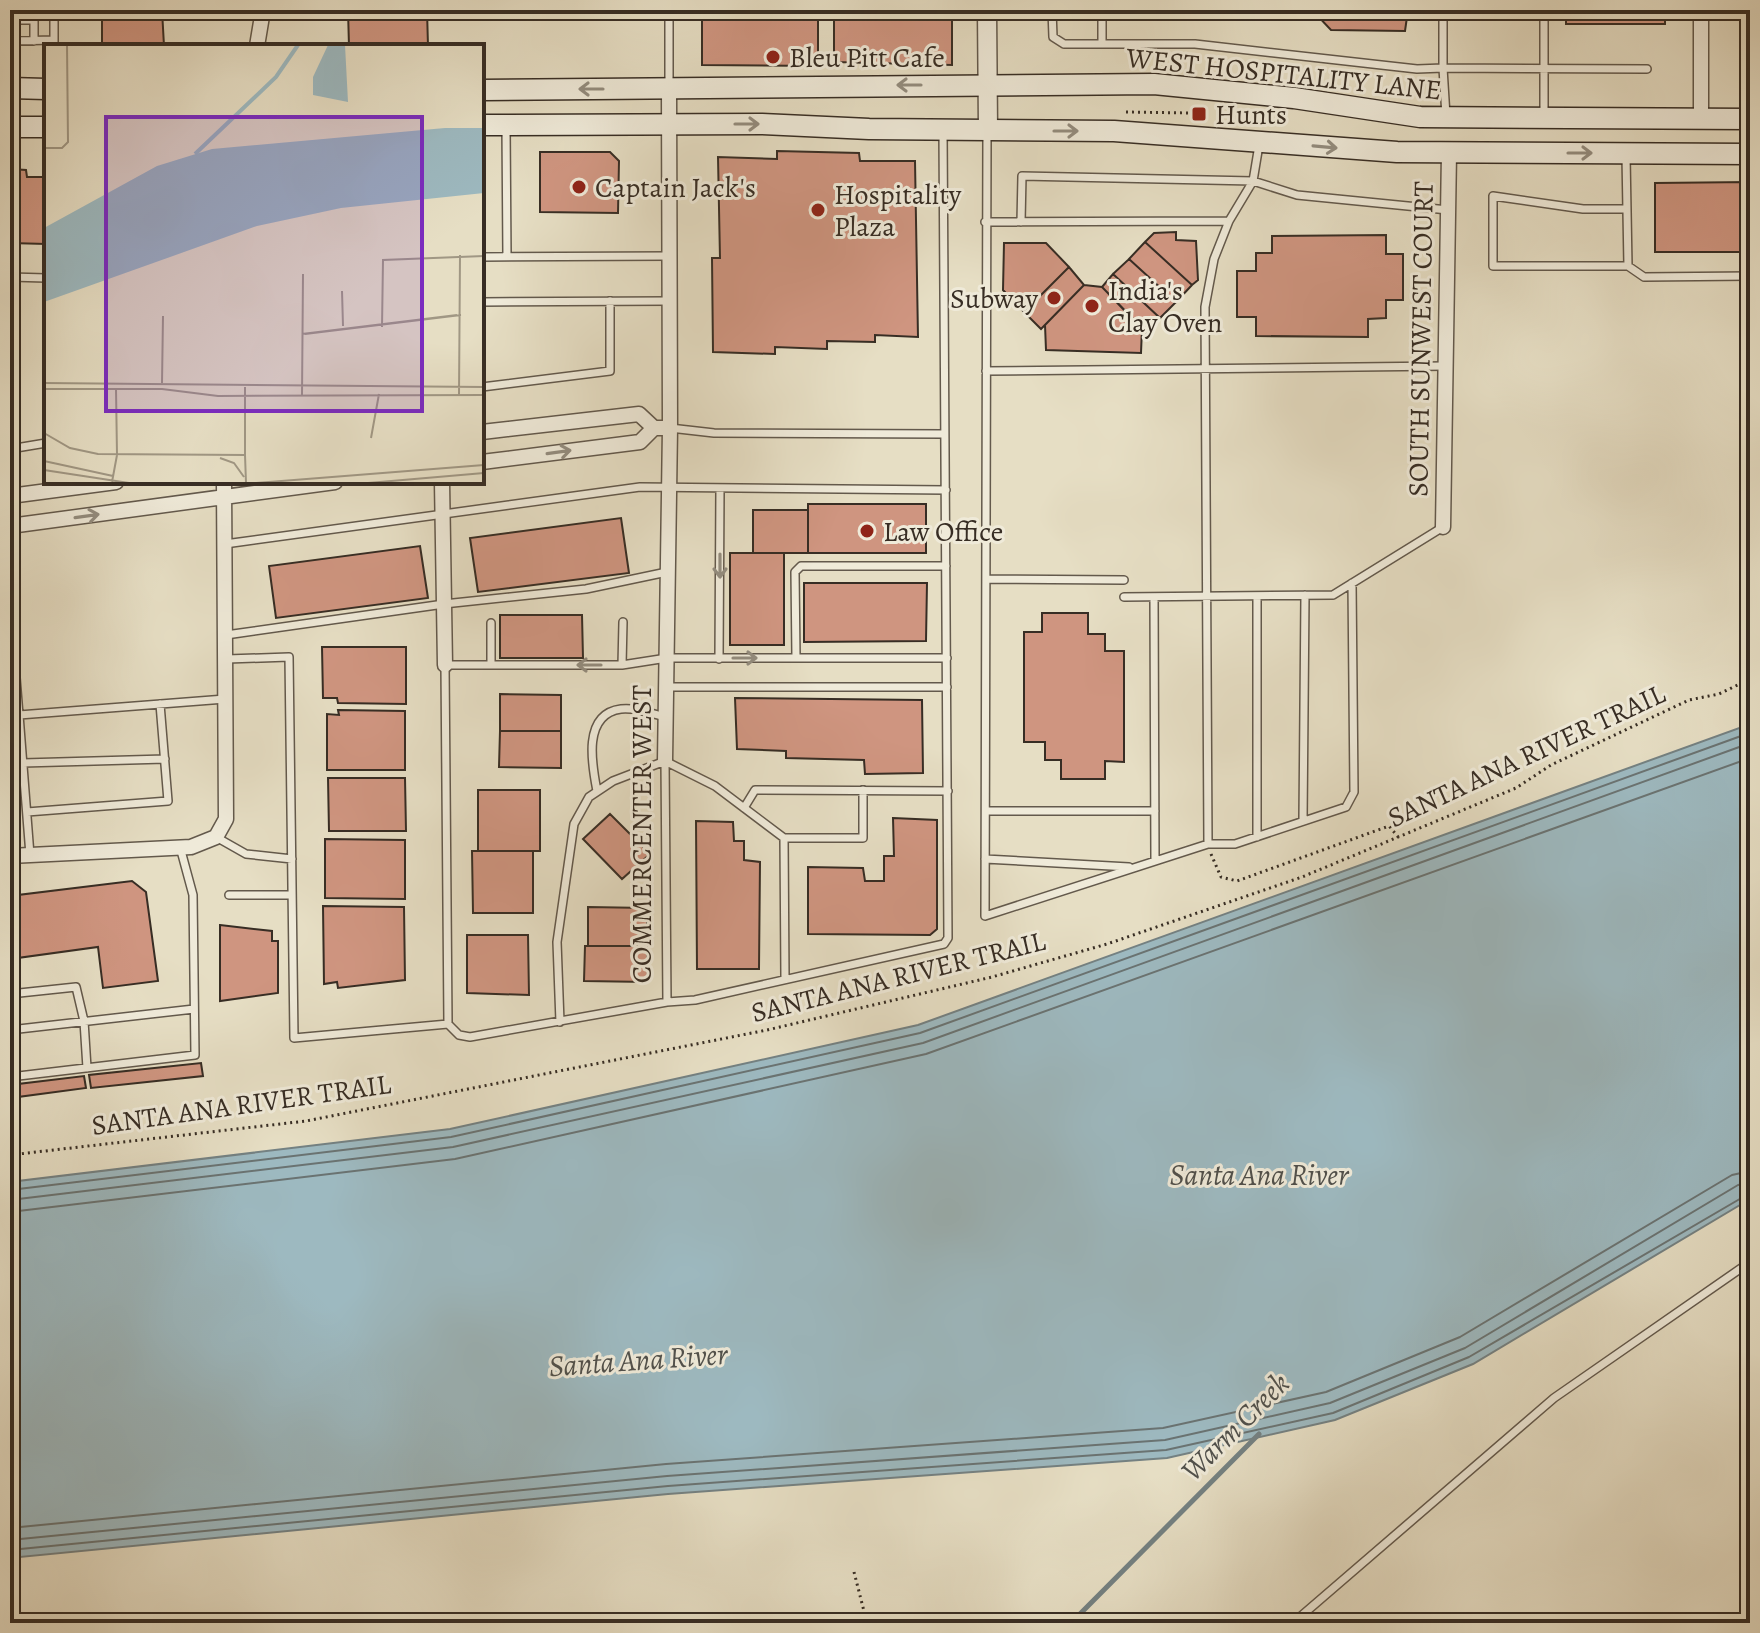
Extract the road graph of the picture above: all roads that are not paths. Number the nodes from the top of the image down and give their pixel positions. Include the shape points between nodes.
1 (54, 10) edge
2 (263, 10) edge
3 (669, 10) edge
4 (987, 10) edge
5 (1052, 10) edge
6 (1102, 10) edge
7 (1443, 10) edge
8 (1544, 10) edge
9 (1701, 10) edge
10 (19, 20) dead end
11 (262, 28) junction
12 (10, 41) edge
13 (34, 41) junction
14 (54, 43) edge
15 (1102, 43) junction
16 (258, 44) edge
17 (265, 44) edge
18 (1443, 68) junction
19 (1544, 68) junction
20 (1647, 69) dead end
21 (987, 84) junction
22 (10, 88) edge
23 (44, 89) edge
24 (669, 89) junction
25 (484, 90) edge
26 (1447, 118) junction
27 (1544, 118) junction
28 (1701, 119) junction
29 (1750, 119) edge
30 (669, 124) junction
31 (484, 125) edge
32 (506, 125) junction
33 (10, 127) edge
34 (44, 127) edge
35 (943, 129) junction
36 (988, 130) junction
37 (1259, 141) junction
38 (1449, 153) junction
39 (1626, 154) junction
40 (1750, 154) edge
41 (1253, 181) junction
42 (1627, 209) junction
43 (1448, 210) junction
44 (1229, 221) junction
45 (985, 222) junction
46 (1021, 222) junction
47 (669, 256) junction
48 (484, 257) edge
49 (507, 257) junction
50 (1628, 266) junction
51 (1750, 276) edge
52 (10, 277) edge
53 (44, 278) edge
54 (610, 301) junction
55 (669, 301) junction
56 (484, 302) edge
57 (1446, 366) junction
58 (1206, 370) junction
59 (986, 371) junction
60 (484, 387) edge
61 (654, 428) junction
62 (670, 428) junction
63 (484, 432) edge
64 (944, 434) junction
65 (44, 443) edge
66 (10, 449) edge
67 (484, 462) edge
68 (101, 484) edge
69 (307, 484) edge
70 (442, 484) edge
71 (669, 487) junction
72 (720, 488) junction
73 (224, 490) edge
74 (946, 490) junction
75 (10, 496) edge
76 (444, 512) junction
77 (10, 526) edge
78 (1443, 527) joint
79 (225, 544) junction
80 (946, 566) junction
81 (668, 572) junction
82 (987, 579) junction
83 (1124, 580) dead end
84 (1352, 583) junction
85 (1305, 595) junction
86 (1207, 596) junction
87 (1257, 596) junction
88 (1124, 597) dead end
89 (1154, 597) junction
90 (10, 604) edge
91 (444, 604) junction
92 (623, 622) dead end
93 (491, 623) dead end
94 (226, 635) junction
95 (667, 658) junction
96 (796, 658) junction
97 (947, 658) junction
98 (227, 659) junction
99 (719, 659) junction
100 (445, 665) junction
101 (491, 665) junction
102 (622, 665) junction
103 (666, 687) junction
104 (947, 687) junction
105 (227, 699) junction
106 (160, 704) junction
107 (19, 715) junction
108 (666, 717) junction
109 (165, 759) junction
110 (665, 761) junction
111 (23, 763) junction
112 (863, 790) junction
113 (597, 791) junction
114 (948, 791) junction
115 (744, 808) junction
116 (986, 811) junction
117 (1155, 811) junction
118 (27, 812) junction
119 (1303, 821) junction
120 (216, 837) junction
121 (1257, 837) junction
122 (784, 838) junction
123 (1208, 844) junction
124 (185, 847) junction
125 (30, 855) junction
126 (10, 856) edge
127 (292, 859) junction
128 (985, 859) junction
129 (1155, 861) junction
130 (1135, 868) junction
131 (229, 895) dead end
132 (292, 895) junction
133 (785, 979) junction
134 (10, 994) edge
135 (667, 1002) junction
136 (194, 1009) junction
137 (84, 1021) junction
138 (560, 1022) junction
139 (448, 1024) junction
140 (10, 1030) edge
141 (87, 1068) junction
142 (10, 1077) edge
143 (1750, 1262) edge
144 (1293, 1623) edge

1 - 14 lane
2 - 11 street
3 - 24 lane
4 - 21 street
5 - 15 lane via 1053,37 1064,44
6 - 15 lane
7 - 18 lane
8 - 19 lane
9 - 28 street
10 - 13 lane via 34,20
11 - 16 street
11 - 17 street
12 - 13 lane
13 - 14 lane
15 - 18 lane via 1227,46 1339,63
18 - 19 lane
18 - 26 lane
19 - 20 lane
19 - 27 lane
21 -> 24 main road, WEST HOSPITALITY LANE
21 - 26 main road, WEST HOSPITALITY LANE via 1154,84
21 - 36 street
22 - 23 main road
24 -> 25 main road, WEST HOSPITALITY LANE
24 - 30 street, COMMERCENTER WEST
26 - 27 main road, WEST HOSPITALITY LANE
27 - 28 main road, WEST HOSPITALITY LANE
28 - 29 main road, WEST HOSPITALITY LANE
30 - 32 main road
30 -> 35 main road
30 - 47 street, COMMERCENTER WEST
31 - 32 main road
32 - 49 lane
33 - 34 main road
35 - 36 main road
35 - 64 lane
36 -> 37 main road via 1114,131
36 - 45 lane
37 -> 38 main road
37 - 41 lane
38 -> 39 main road
38 - 43 street, SOUTH SUNWEST COURT
39 - 40 main road
39 - 42 lane
41 - 43 lane via 1297,195
41 - 44 lane
41 - 46 lane via 1022,176
42 - 50 lane
42 - 50 lane via 1583,209 1493,196 1493,266
43 - 57 street, SOUTH SUNWEST COURT
44 - 46 lane
44 - 58 lane via 1214,259 1205,307
45 - 46 lane
45 - 59 lane
47 - 49 lane
47 - 55 street, COMMERCENTER WEST
48 - 49 lane
50 - 51 lane via 1644,277
52 - 53 lane
54 - 55 lane
54 - 56 lane
54 - 60 lane via 610,371
55 - 62 street, COMMERCENTER WEST
57 - 58 lane
57 - 78 street, SOUTH SUNWEST COURT
58 - 59 lane
58 - 86 lane
59 - 82 lane
61 - 62 street
61 - 63 street via 639,414
67 -> 61 street via 640,442
62 - 64 lane via 714,433
62 - 71 street, COMMERCENTER WEST
64 - 74 lane
65 - 66 lane
68 - 75 street
69 - 73 street
70 - 76 street
71 - 72 lane
71 - 76 lane
71 - 81 street, COMMERCENTER WEST
72 - 74 lane
72 -> 99 lane
77 -> 73 street
73 - 79 street
74 - 80 lane
76 - 79 lane
76 - 91 street
78 - 84 lane
79 - 94 street
80 - 96 lane via 801,566 795,572
80 - 97 lane
81 - 91 lane via 586,589
81 - 95 street, COMMERCENTER WEST
82 - 83 lane
82 - 116 lane
84 - 85 lane via 1333,595
84 - 119 lane via 1354,792 1346,807
85 - 87 lane
85 - 119 lane
86 - 87 lane
86 - 89 lane
86 - 123 lane
87 - 121 lane
88 - 89 lane
89 - 117 lane
90 - 107 lane
91 - 94 lane
91 - 100 street
92 - 102 lane
93 - 101 lane
94 - 98 street
95 - 99 lane
95 - 102 lane
95 - 103 street, COMMERCENTER WEST
96 - 97 lane
99 -> 96 lane
97 - 104 lane
98 - 105 street
98 - 127 lane via 289,657
100 - 101 lane
100 - 139 lane
102 -> 101 lane
103 - 104 lane
103 - 108 street, COMMERCENTER WEST
104 - 114 lane
105 - 106 lane
105 - 120 street via 228,803
106 - 107 lane
106 - 109 lane
107 - 111 lane
108 - 110 street, COMMERCENTER WEST
108 - 113 lane via 624,708 600,720 590,756
109 - 111 lane
109 - 118 lane via 168,801
110 - 113 lane
110 - 115 lane via 715,786
110 - 135 lane, COMMERCENTER WEST
111 - 118 lane
112 - 114 lane
112 - 115 lane via 755,790
112 - 122 lane via 863,838
113 - 138 lane via 574,824 557,942
114 - 133 lane via 944,944
115 - 122 lane
116 - 117 lane
116 - 128 lane
117 - 129 lane
118 - 125 lane
119 - 121 lane
120 - 124 street
120 - 127 lane via 246,854
121 - 123 lane
122 - 133 lane
123 - 129 lane
124 - 125 street
124 - 136 lane via 193,895
125 - 126 street
127 - 132 lane
128 - 130 lane
128 - 130 lane via 985,916
129 - 130 lane
131 - 132 lane
132 - 139 lane via 294,1038
133 - 135 lane
134 - 137 lane via 76,987
135 - 138 lane, COMMERCENTER WEST
136 - 137 lane
136 - 141 lane via 195,1055
137 - 140 lane
137 - 141 lane
138 - 139 lane, COMMERCENTER WEST via 470,1037
141 - 142 lane
143 - 144 lane via 1554,1398

